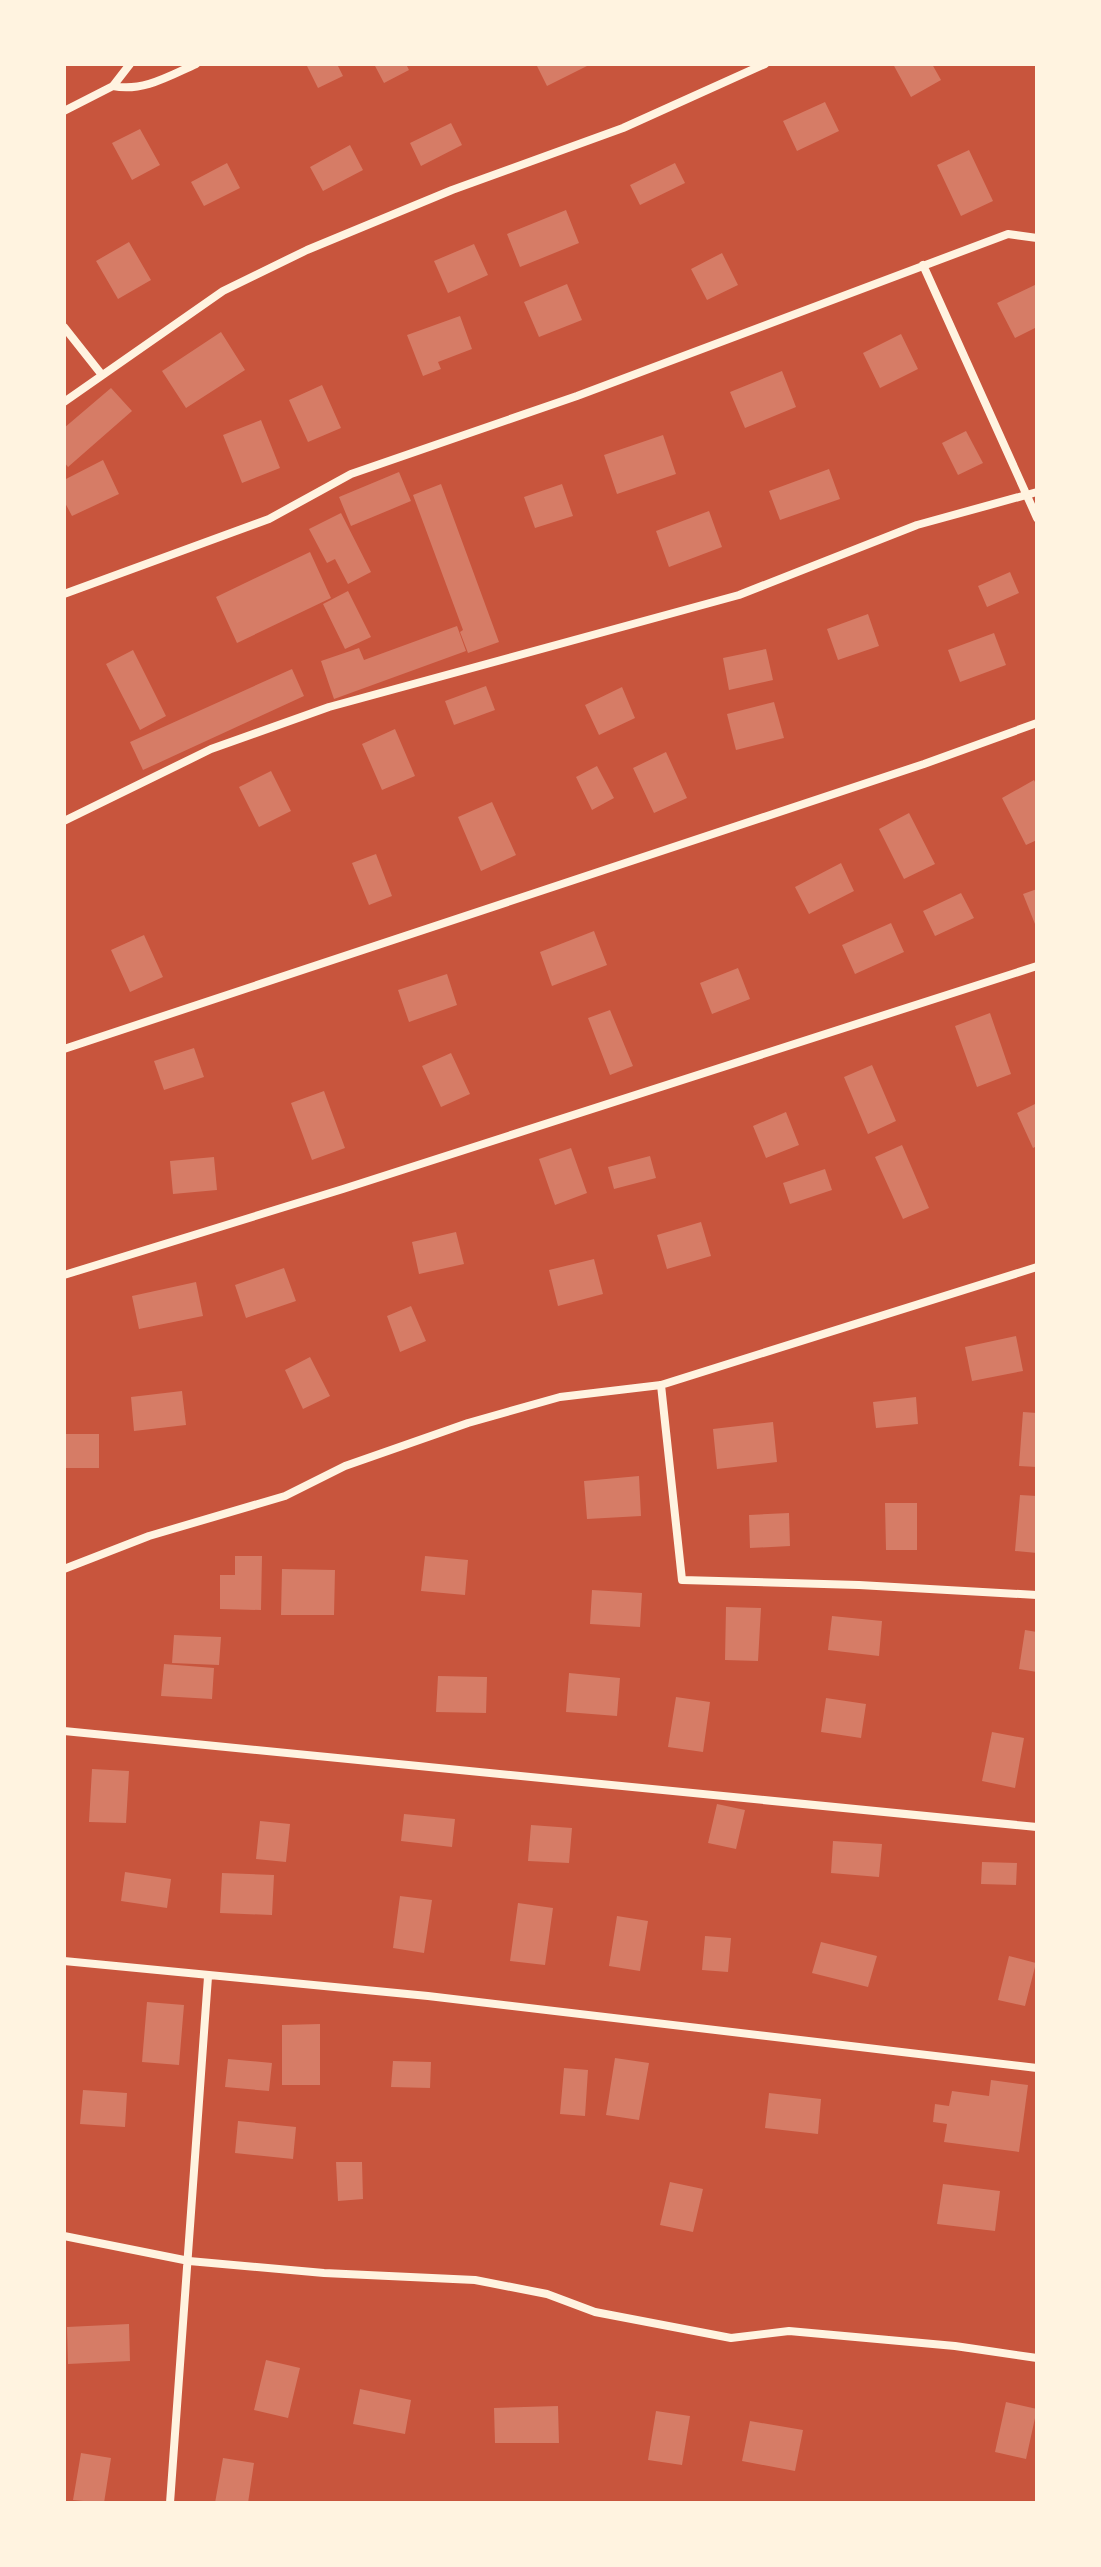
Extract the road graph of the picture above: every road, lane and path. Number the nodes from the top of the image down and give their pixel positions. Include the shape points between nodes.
1 (130, 64) edge
2 (196, 64) edge
3 (765, 64) edge
4 (113, 86) junction
5 (64, 111) edge
6 (1037, 238) edge
7 (923, 265) junction
8 (64, 327) edge
9 (102, 375) junction
10 (64, 402) edge
11 (1032, 493) edge
12 (1037, 518) edge
13 (64, 594) edge
14 (1037, 723) edge
15 (64, 821) edge
16 (1037, 966) edge
17 (64, 1049) edge
18 (1037, 1267) edge
19 (64, 1275) edge
20 (661, 1385) junction
21 (64, 1569) edge
22 (1037, 1595) edge
23 (64, 1731) edge
24 (1037, 1827) edge
25 (64, 1961) edge
26 (208, 1977) junction
27 (1037, 2068) edge
28 (64, 2236) edge
29 (189, 2261) junction
30 (1037, 2358) edge
31 (170, 2503) edge

1 - 4 street
2 - 4 street via 129,89
3 - 9 street via 623,128 307,250 223,291
4 - 5 street
6 - 7 street via 1008,234
7 - 11 street
7 - 13 street via 577,396 351,474 269,519
8 - 9 street
9 - 10 street
11 - 12 street
11 - 15 street via 917,525 739,595 329,707 211,749
14 - 17 street
16 - 19 street
18 - 20 street
20 - 21 street via 560,1397 468,1423 345,1466 285,1496 149,1536
20 - 22 street via 682,1580
23 - 24 street
25 - 26 street
26 - 27 street via 428,1996
26 - 29 street
28 - 29 street
29 - 30 street via 475,2280 547,2294 595,2312 731,2338 789,2331
29 - 31 street

